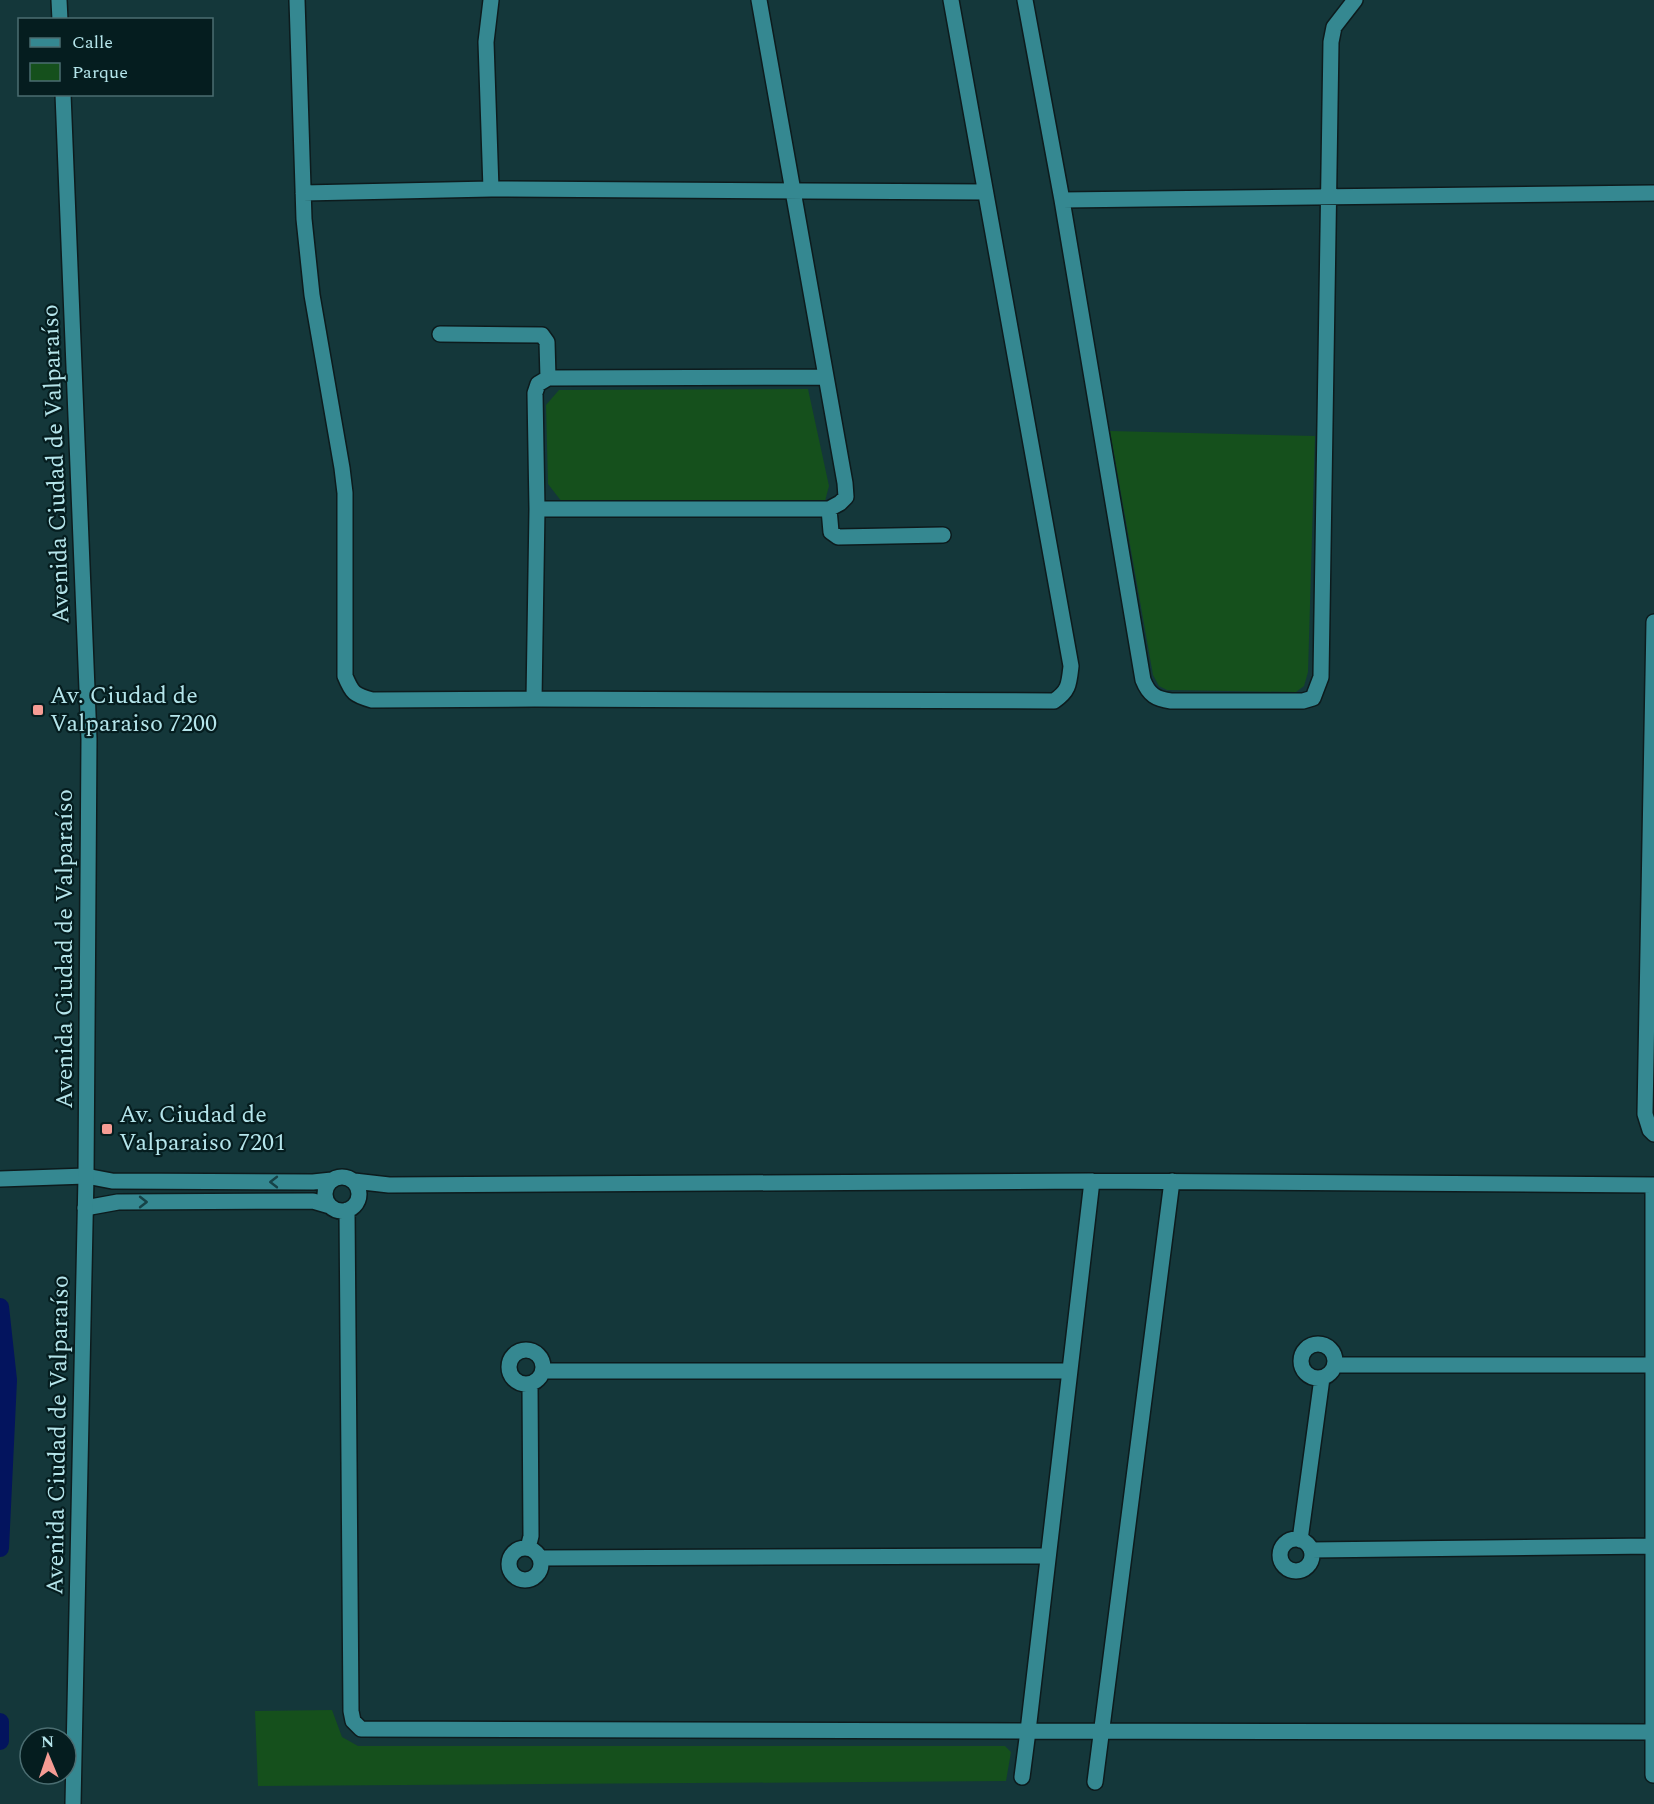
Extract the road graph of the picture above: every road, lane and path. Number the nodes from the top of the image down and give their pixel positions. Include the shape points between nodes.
1 (59, 0) edge
2 (297, 0) edge
3 (491, 0) edge
4 (759, 0) edge
5 (951, 0) edge
6 (1025, 0) edge
7 (1355, 0) edge
8 (60, 18) edge
9 (63, 96) edge
10 (491, 189) junction
11 (792, 190) junction
12 (985, 192) junction
13 (303, 193) junction
14 (1654, 193) edge
15 (1328, 196) junction
16 (1062, 200) junction
17 (440, 334) dead end
18 (826, 377) junction
19 (548, 378) junction
20 (537, 509) junction
21 (829, 509) junction
22 (943, 535) dead end
23 (1654, 622) edge
24 (534, 699) junction
25 (1654, 1134) edge
26 (86, 1176) junction
27 (0, 1179) edge
28 (332, 1180) junction
29 (354, 1181) junction
30 (1092, 1181) junction
31 (1172, 1181) junction
32 (389, 1185) junction
33 (1654, 1185) edge
34 (330, 1206) junction
35 (352, 1206) junction
36 (85, 1208) junction
37 (1335, 1365) junction
38 (1653, 1365) edge
39 (543, 1371) junction
40 (1069, 1371) junction
41 (1322, 1378) junction
42 (530, 1384) junction
43 (1652, 1546) junction
44 (1047, 1556) junction
45 (1028, 1731) junction
46 (1102, 1732) junction
47 (1654, 1732) edge
48 (1653, 1775) edge
49 (1022, 1777) dead end
50 (1095, 1782) dead end
51 (73, 1804) edge

1 - 8 street
2 - 13 street
3 - 10 street via 486,42
4 - 11 street
5 - 12 street
6 - 16 street
7 - 15 street via 1334,27 1331,42
9 - 26 street, Avenida Ciudad de Valparaíso via 89,738
10 - 11 street
10 - 13 street
11 - 12 street
11 - 18 street
12 - 24 street via 1071,666 1065,693 1054,701
13 - 24 street via 312,295 345,493 345,676 351,691 372,700
14 - 15 street
15 - 16 street
15 - 16 street via 1321,677 1313,698 1303,700 1171,701 1158,700 1148,692
17 - 19 street via 542,335 547,342
18 - 19 street
18 - 21 street via 846,497
19 - 20 street via 538,384 535,393
20 - 21 street
20 - 24 street
21 - 22 street via 831,532 838,537
23 - 25 street via 1645,1114
26 - 27 street
28 -> 26 street via 112,1181
26 - 36 street, Avenida Ciudad de Valparaíso
28 - 29 street via 344,1176
28 - 34 street via 325,1195
29 - 32 street
29 - 35 street via 360,1191
30 - 31 street
30 - 32 street
30 - 40 street
31 - 33 street
31 - 46 street
32 - 35 street via 369,1192
33 - 38 street
34 - 35 street
36 -> 34 street via 129,1202 313,1201
35 - 45 street via 351,1712 361,1729
36 - 51 street, Avenida Ciudad de Valparaíso
37 - 38 street
37 - 41 street
37 - 41 street via 1334,1353 1325,1345 1308,1347 1301,1357 1302,1368 1311,1377
38 - 43 street
39 - 40 street
39 - 42 street
39 - 42 street via 542,1360 533,1352 522,1351 512,1358 511,1375 519,1383
40 - 44 street
41 - 43 street via 1306,1545
42 - 44 street via 534,1553
43 - 47 street
44 - 45 street
45 - 46 street
45 - 49 street
46 - 47 street
46 - 50 street
47 - 48 street

